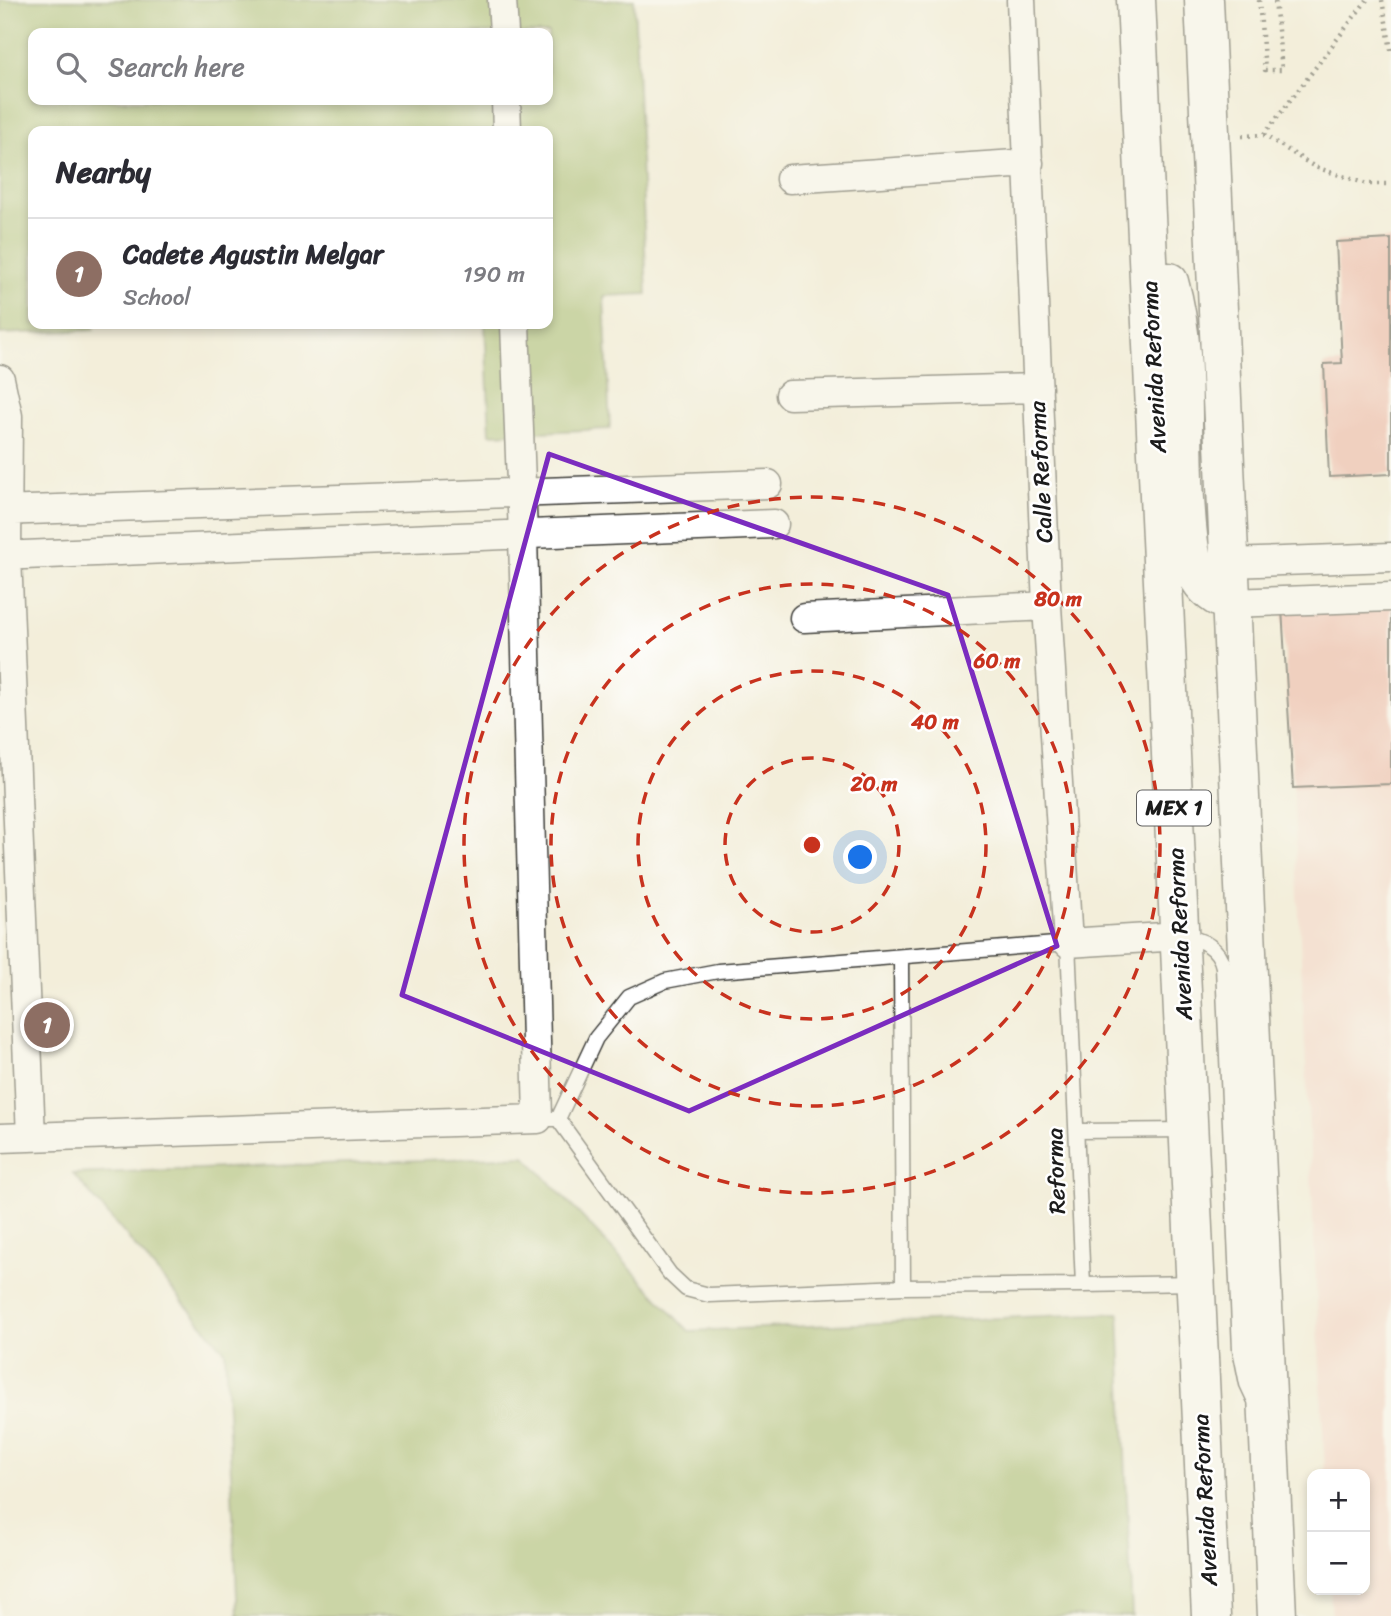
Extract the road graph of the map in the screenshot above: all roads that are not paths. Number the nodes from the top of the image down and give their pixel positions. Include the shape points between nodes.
1 (502, 0) edge
2 (1021, 0) edge
3 (1136, 0) edge
4 (1204, 0) edge
5 (503, 28) edge
6 (506, 105) edge
7 (507, 126) edge
8 (1029, 163) junction
9 (790, 179) dead end
10 (1147, 216) junction
11 (515, 329) edge
12 (0, 379) edge
13 (1038, 388) junction
14 (790, 395) dead end
15 (768, 484) dead end
16 (621, 489) junction
17 (521, 492) junction
18 (327, 500) junction
19 (283, 501) junction
20 (127, 507) junction
21 (4, 511) edge
22 (774, 524) dead end
23 (624, 530) junction
24 (523, 536) junction
25 (328, 544) junction
26 (284, 545) junction
27 (130, 551) junction
28 (4, 556) edge
29 (1391, 557) edge
30 (1230, 563) junction
31 (1230, 603) junction
32 (1389, 603) edge
33 (1047, 606) junction
34 (804, 618) dead end
35 (1180, 936) junction
36 (1068, 943) junction
37 (901, 958) junction
38 (548, 1119) junction
39 (1189, 1130) junction
40 (1077, 1131) junction
41 (31, 1137) junction
42 (0, 1138) edge
43 (1196, 1283) junction
44 (1083, 1285) junction
45 (903, 1287) junction
46 (1268, 1420) junction
47 (1211, 1616) edge
48 (1277, 1616) edge

1 - 5 street
2 - 8 street, Calle Reforma
3 - 10 highway, Avenida Reforma / MEX 1
4 - 30 highway, MEX 1
6 - 7 street
8 - 9 street
8 - 13 street, Calle Reforma
10 - 31 highway via 1178,321 1188,537 1195,569 1206,590
10 - 35 highway, Avenida Reforma / MEX 1
11 - 17 street
12 - 21 street via 8,416
13 - 14 street
13 - 33 street, Calle Reforma
15 - 16 street
16 - 17 street
16 - 23 street
17 - 18 street
17 - 24 street
18 - 19 street
18 - 25 street
19 - 20 street
19 - 26 street
20 - 21 street
20 - 27 street
21 - 28 street
22 - 23 street
23 - 24 street
24 - 25 street
24 - 38 street
25 - 26 street
26 - 27 street
27 - 28 street
28 - 41 street
29 - 30 street
30 - 31 highway, MEX 1
31 - 32 street
31 - 46 highway, MEX 1
33 - 34 street
33 - 36 street, Calle Reforma
35 - 36 street
35 - 39 highway, Avenida Reforma / MEX 1
35 - 46 lane via 1212,947 1223,967 1240,1349 1247,1384
36 - 37 lane
36 - 40 lane, Reforma
37 - 38 lane via 718,971 665,981 629,997 596,1038
37 - 45 lane
38 - 41 street
38 - 45 lane via 686,1289 709,1295
39 - 40 lane
39 - 43 highway, Avenida Reforma / MEX 1
40 - 44 lane, Reforma
41 - 42 street
43 - 44 lane
43 - 47 highway, Avenida Reforma / MEX 1
44 - 45 lane
46 - 48 highway, MEX 1

